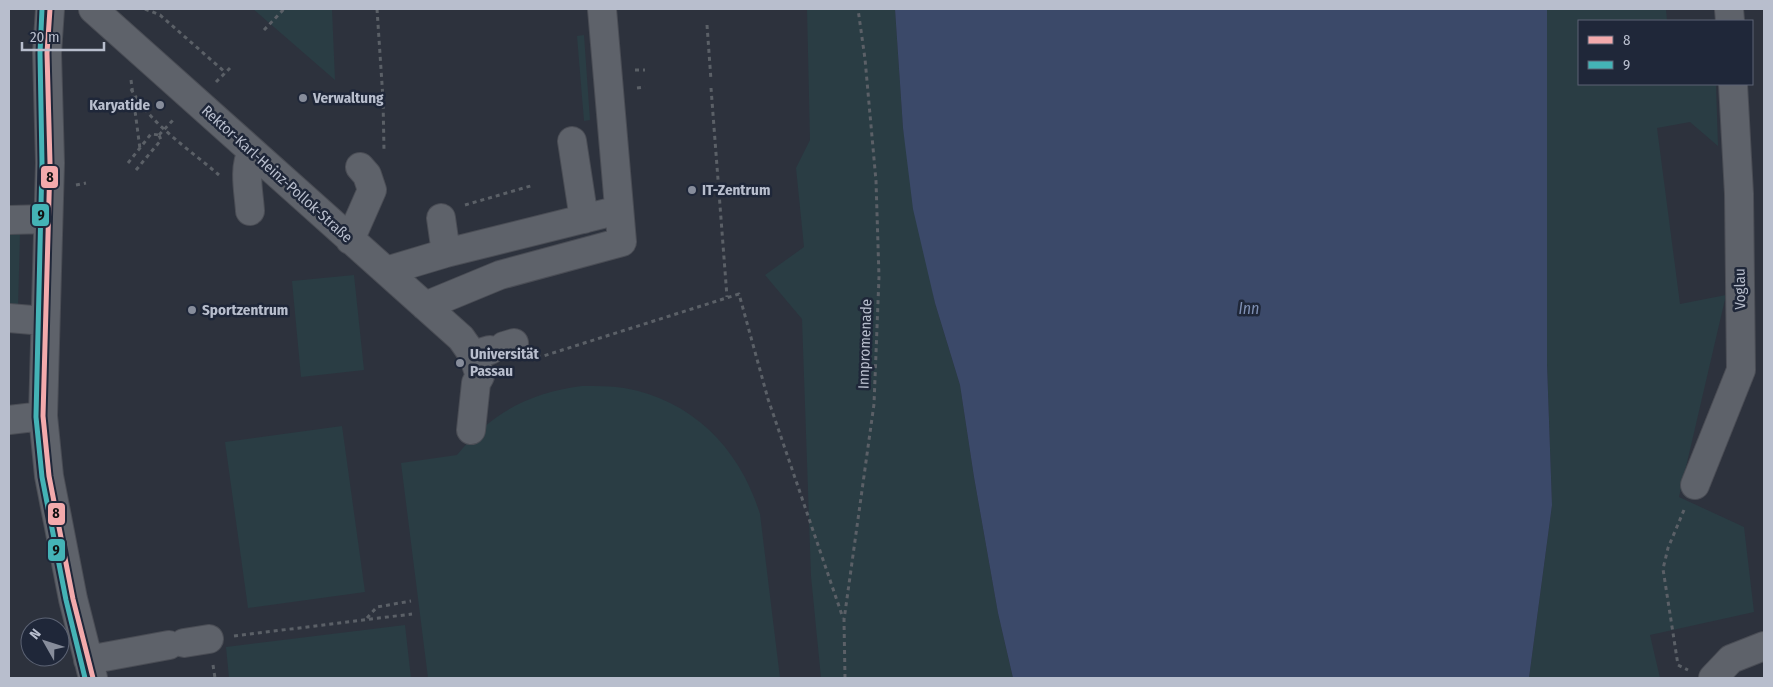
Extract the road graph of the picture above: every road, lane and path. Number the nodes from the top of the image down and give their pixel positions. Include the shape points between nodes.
1 (50, 9) edge
2 (93, 9) edge
3 (145, 9) edge
4 (284, 9) edge
5 (377, 9) edge
6 (602, 9) edge
7 (858, 9) edge
8 (707, 25) dead end
9 (264, 30) dead end
10 (230, 68) dead end
11 (226, 73) junction
12 (711, 80) dead end
13 (214, 84) dead end
14 (1733, 85) edge
15 (711, 88) dead end
16 (171, 123) dead end
17 (164, 128) junction
18 (158, 135) junction
19 (572, 141) dead end
20 (140, 149) junction
21 (252, 152) junction
22 (372, 161) joint
23 (128, 164) dead end
24 (136, 170) dead end
25 (222, 177) dead end
26 (534, 185) dead end
27 (619, 210) junction
28 (250, 211) dead end
29 (449, 212) joint
30 (48, 218) junction
31 (584, 219) junction
32 (9, 220) edge
33 (350, 240) junction
34 (446, 253) junction
35 (386, 271) junction
36 (727, 297) junction
37 (425, 306) junction
38 (9, 318) edge
39 (44, 322) junction
40 (495, 349) junction
41 (43, 416) junction
42 (9, 420) edge
43 (471, 430) dead end
44 (1695, 485) joint
45 (410, 601) dead end
46 (412, 614) dead end
47 (367, 618) junction
48 (844, 620) junction
49 (187, 643) joint
50 (1764, 646) edge
51 (90, 669) edge
52 (1703, 675) edge
53 (845, 678) edge

1 - 30 street via 47,53
2 - 21 street, Rektor-Karl-Heinz-Pollok-Straße
3 - 11 path via 160,15
4 - 9 path
5 - 22 path via 383,99
6 - 27 street
7 - 48 path, Innpromenade via 876,181 878,277 874,404
8 - 12 path
10 - 11 path
11 - 13 path
14 - 44 street, Voglau via 1739,194 1741,370
15 - 36 path
16 - 17 path
17 - 18 path
17 - 20 path via 139,104 131,89
17 - 25 path
18 - 20 path via 151,134
18 - 24 path via 161,140
19 - 31 street
20 - 23 path
21 - 28 street via 248,160
21 - 33 street, Rektor-Karl-Heinz-Pollok-Straße
22 - 33 street via 367,175 372,190
26 - 29 path
27 - 31 street
27 - 37 street via 622,242 500,275
29 - 34 street
30 - 32 street
30 - 39 street
31 - 34 street
33 - 35 street, Rektor-Karl-Heinz-Pollok-Straße
34 - 35 street
35 - 37 street, Rektor-Karl-Heinz-Pollok-Straße
36 - 40 path
36 - 48 path via 739,294 768,399
37 - 40 street, Rektor-Karl-Heinz-Pollok-Straße
38 - 39 street
39 - 41 street
40 - 43 street via 476,383
41 - 42 street
41 - 51 street via 49,476
44 - 52 path via 1668,548 1663,569 1678,665
45 - 47 path via 377,607
46 - 47 path
47 - 49 path
48 - 53 path, Innpromenade
49 - 51 street
50 - 52 street

